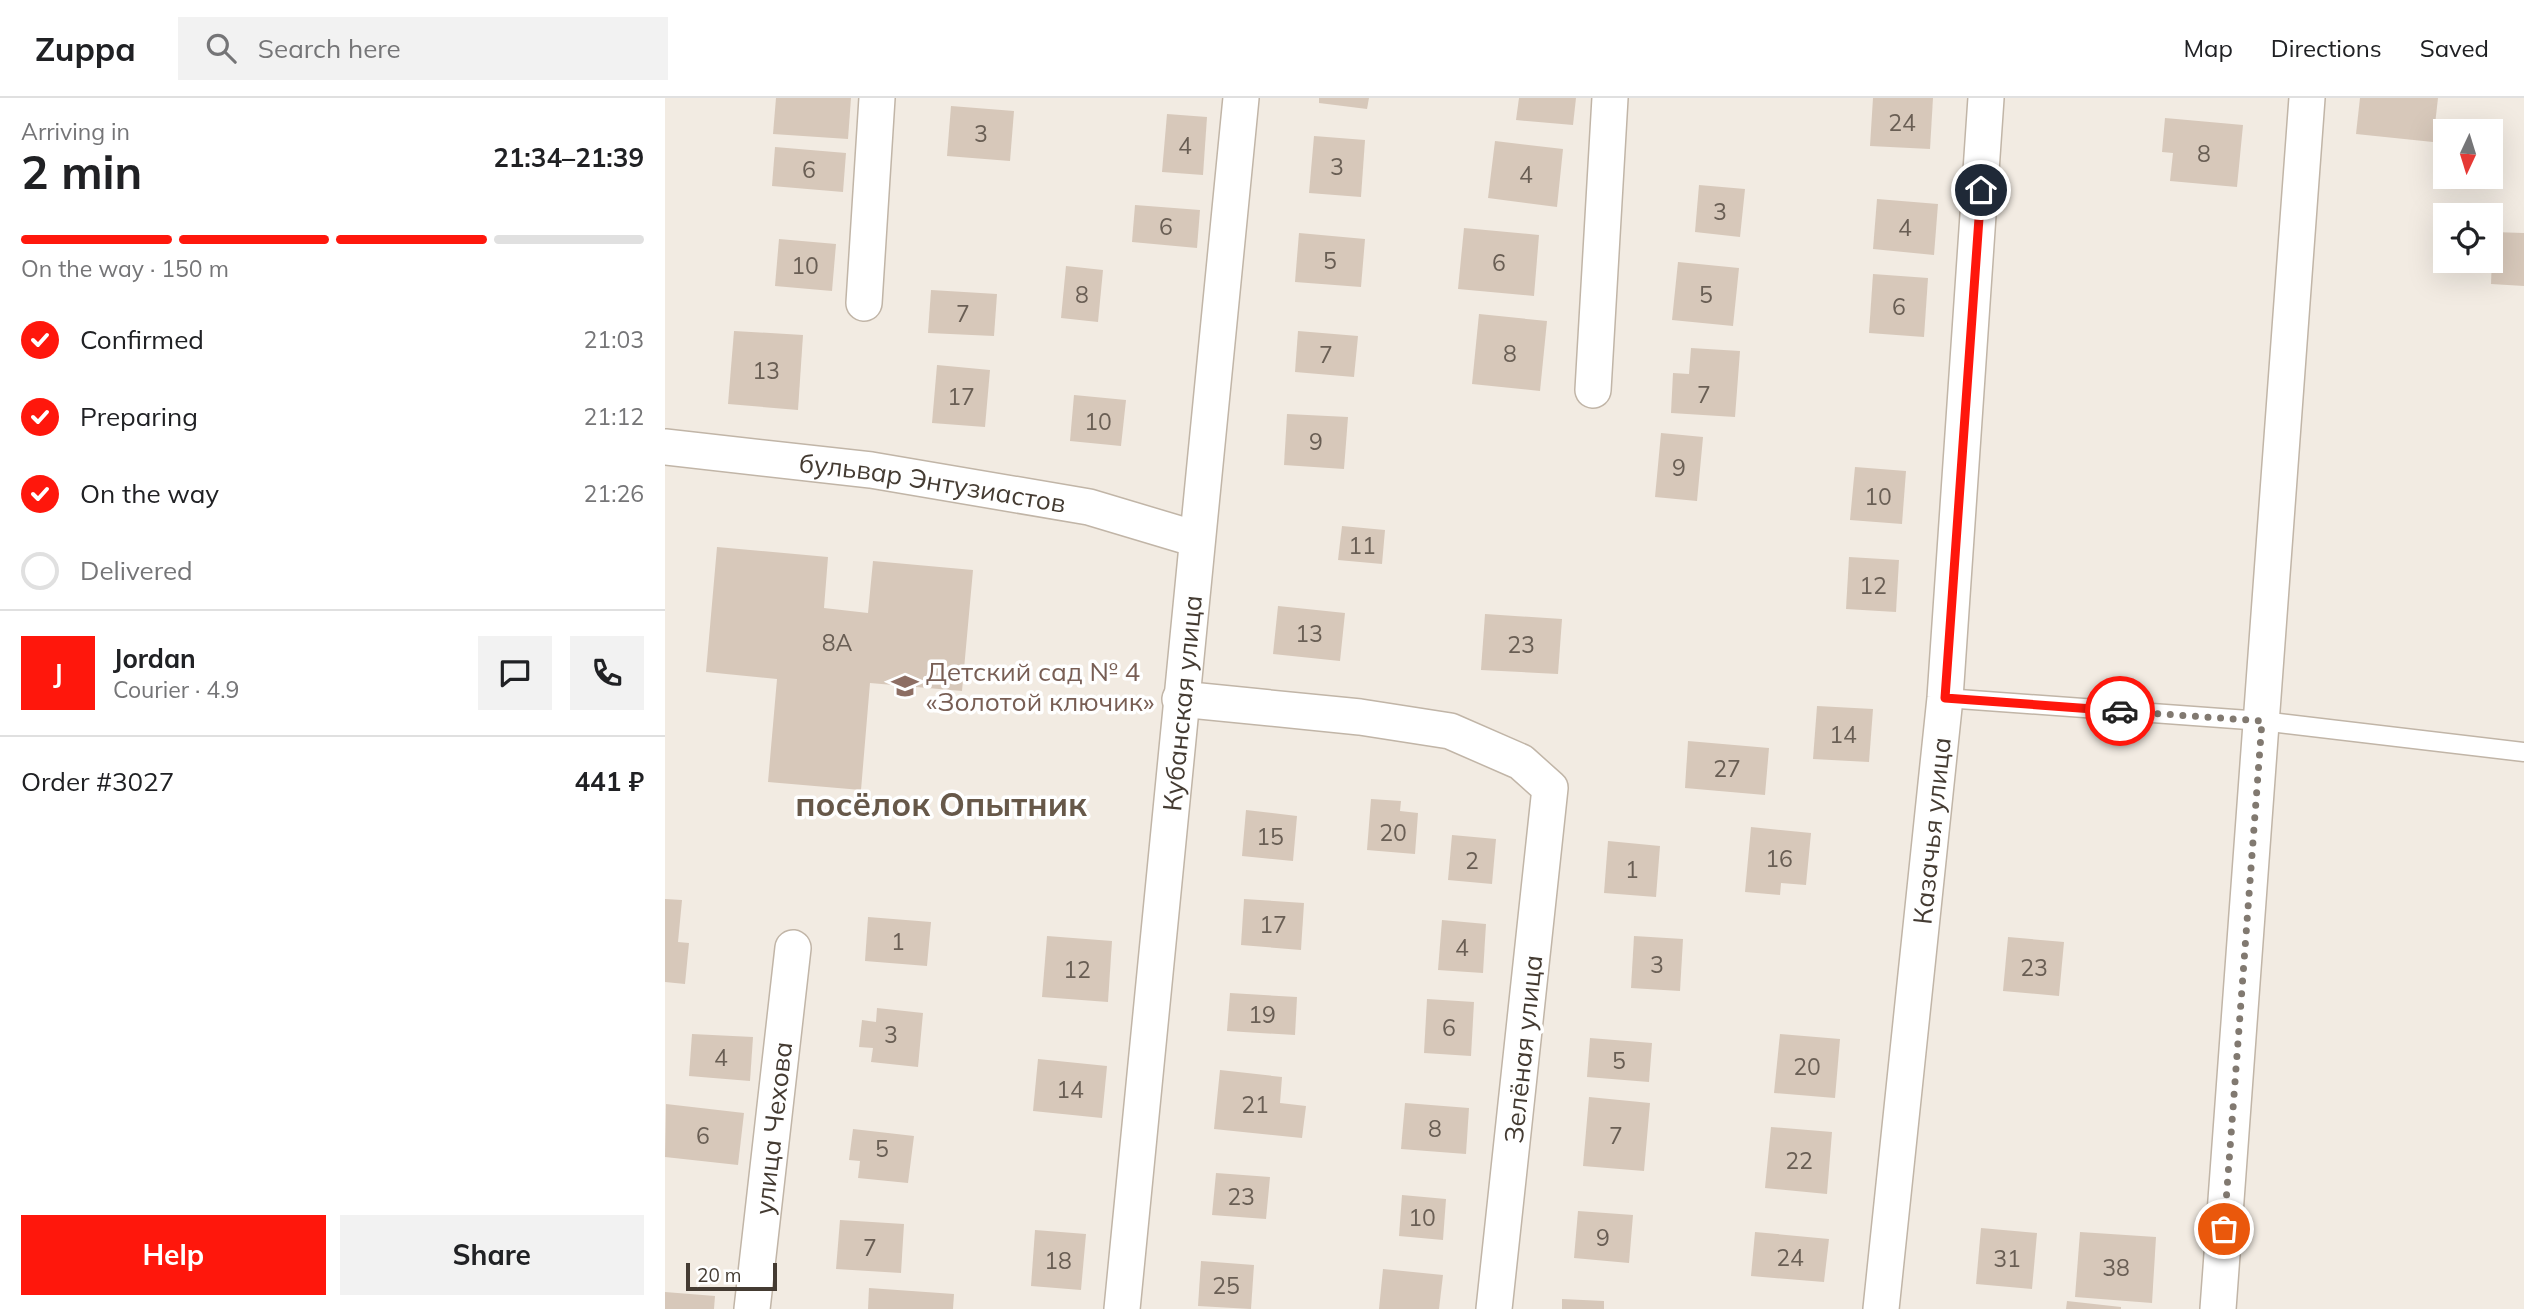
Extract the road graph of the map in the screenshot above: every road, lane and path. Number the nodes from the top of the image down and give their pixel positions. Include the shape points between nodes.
1 (877, 98) edge
2 (1241, 98) edge
3 (1610, 98) edge
4 (1986, 98) edge
5 (2307, 98) edge
6 (864, 303) dead end
7 (1593, 390) dead end
8 (665, 447) edge
9 (1196, 539) junction
10 (1945, 698) junction
11 (1180, 699) junction
12 (2262, 721) junction
13 (2524, 752) edge
14 (793, 948) dead end
15 (752, 1309) edge
16 (1122, 1309) edge
17 (1494, 1309) edge
18 (1881, 1309) edge
19 (2218, 1309) edge

1 - 6 street
2 - 9 street, Кубанская улица
3 - 7 street
4 - 10 street, Казачья улица
5 - 12 street
8 - 9 street, бульвар Энтузиастов via 871,470 1089,507
9 - 11 street, Кубанская улица
10 - 12 lane
10 - 18 street, Казачья улица
11 - 16 street, Кубанская улица
11 - 17 street, Зелёная улица via 1360,717 1450,732 1521,762 1550,788
12 - 13 lane
12 - 19 street
14 - 15 street, улица Чехова

